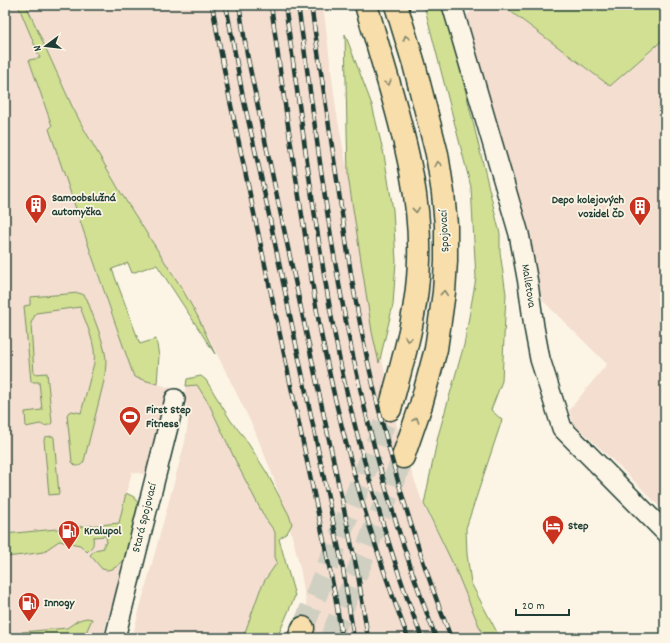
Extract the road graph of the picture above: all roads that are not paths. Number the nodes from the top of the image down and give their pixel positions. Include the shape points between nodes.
1 (366, 5) edge
2 (396, 5) edge
3 (452, 5) edge
4 (175, 399) dead end
5 (390, 409) tunnel mouth
6 (403, 457) tunnel mouth
7 (665, 532) edge
8 (115, 638) edge

1 -> 5 main road via 409,160 418,229 417,290 408,341
6 -> 2 main road, Spojovací via 421,405 436,349 444,292 446,225 436,154 414,64
3 - 7 street, Malletova via 519,234 540,360 562,428
4 - 8 street, Stará Spojovací

